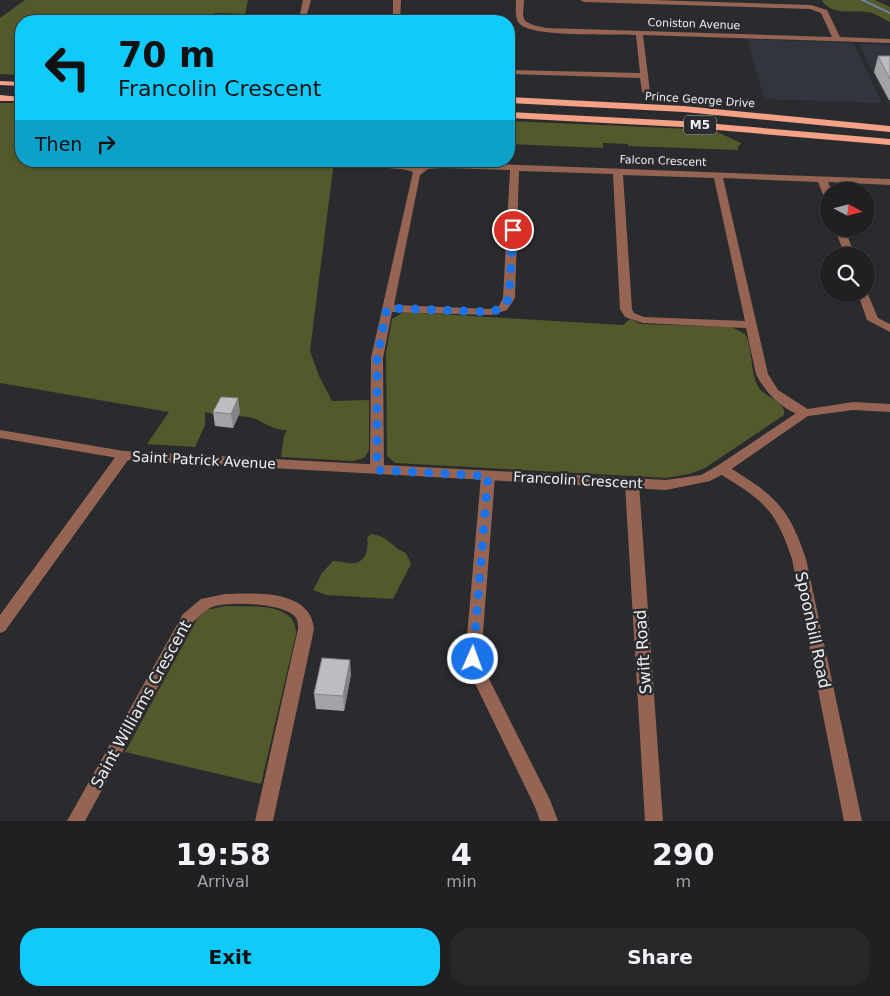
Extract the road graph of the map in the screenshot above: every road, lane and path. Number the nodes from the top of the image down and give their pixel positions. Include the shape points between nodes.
1 (307, 0) edge
2 (398, 0) edge
3 (520, 0) edge
4 (584, 0) edge
5 (683, 1) edge
6 (304, 15) edge
7 (397, 15) edge
8 (639, 33) junction
9 (837, 39) junction
10 (890, 41) edge
11 (515, 72) edge
12 (644, 76) junction
13 (0, 84) edge
14 (15, 84) edge
15 (646, 92) dead end
16 (0, 98) edge
17 (15, 99) edge
18 (515, 100) edge
19 (515, 115) edge
20 (890, 128) edge
21 (890, 142) edge
22 (426, 167) edge
23 (516, 167) joint
24 (618, 171) junction
25 (718, 175) junction
26 (822, 179) junction
27 (823, 182) edge
28 (890, 182) edge
29 (866, 302) edge
30 (387, 308) junction
31 (751, 325) junction
32 (890, 329) edge
33 (890, 408) edge
34 (804, 413) junction
35 (0, 434) edge
36 (124, 455) junction
37 (377, 470) junction
38 (722, 470) junction
39 (488, 476) junction
40 (632, 484) junction
41 (0, 627) edge
42 (76, 821) edge
43 (264, 821) edge
44 (549, 821) edge
45 (654, 821) edge
46 (853, 821) edge

1 - 6 street
2 - 7 street
3 - 8 street, Coniston Avenue via 518,18 533,28
4 - 5 street
5 - 9 street via 817,8 824,12
8 - 9 street, Coniston Avenue
8 - 12 street
9 - 10 street, Coniston Avenue
11 - 12 street
12 - 15 street
13 - 14 main road
16 - 17 main road
18 - 20 main road, Prince George Drive / M5 via 684,109
19 - 21 main road, Prince George Drive / M5 via 702,125
22 - 30 street via 416,174
23 - 24 street, Falcon Crescent
23 - 30 street via 509,298 503,308 491,312
24 - 25 street, Falcon Crescent
24 - 31 street via 626,309 629,315 643,320
25 - 26 street, Falcon Crescent
25 - 31 street
26 - 27 street
26 - 28 street, Falcon Crescent
29 - 32 street via 874,320
30 - 37 street via 377,358
31 - 34 street via 762,374 769,388
33 - 34 street via 853,406
34 - 38 street, Francolin Crescent
35 - 36 street
36 - 37 street, Saint Patrick Avenue
36 - 41 street, Saint Patrick Avenue
37 - 39 street, Francolin Crescent
38 - 40 street, Francolin Crescent via 689,482
38 - 46 street, Spoonbill Road via 768,500 790,530 799,559
39 - 40 street, Francolin Crescent
39 - 44 street via 473,659
40 - 45 street, Swift Road
42 - 43 street, Saint Williams Crescent via 188,618 207,603 224,599 283,603 298,609 306,620

